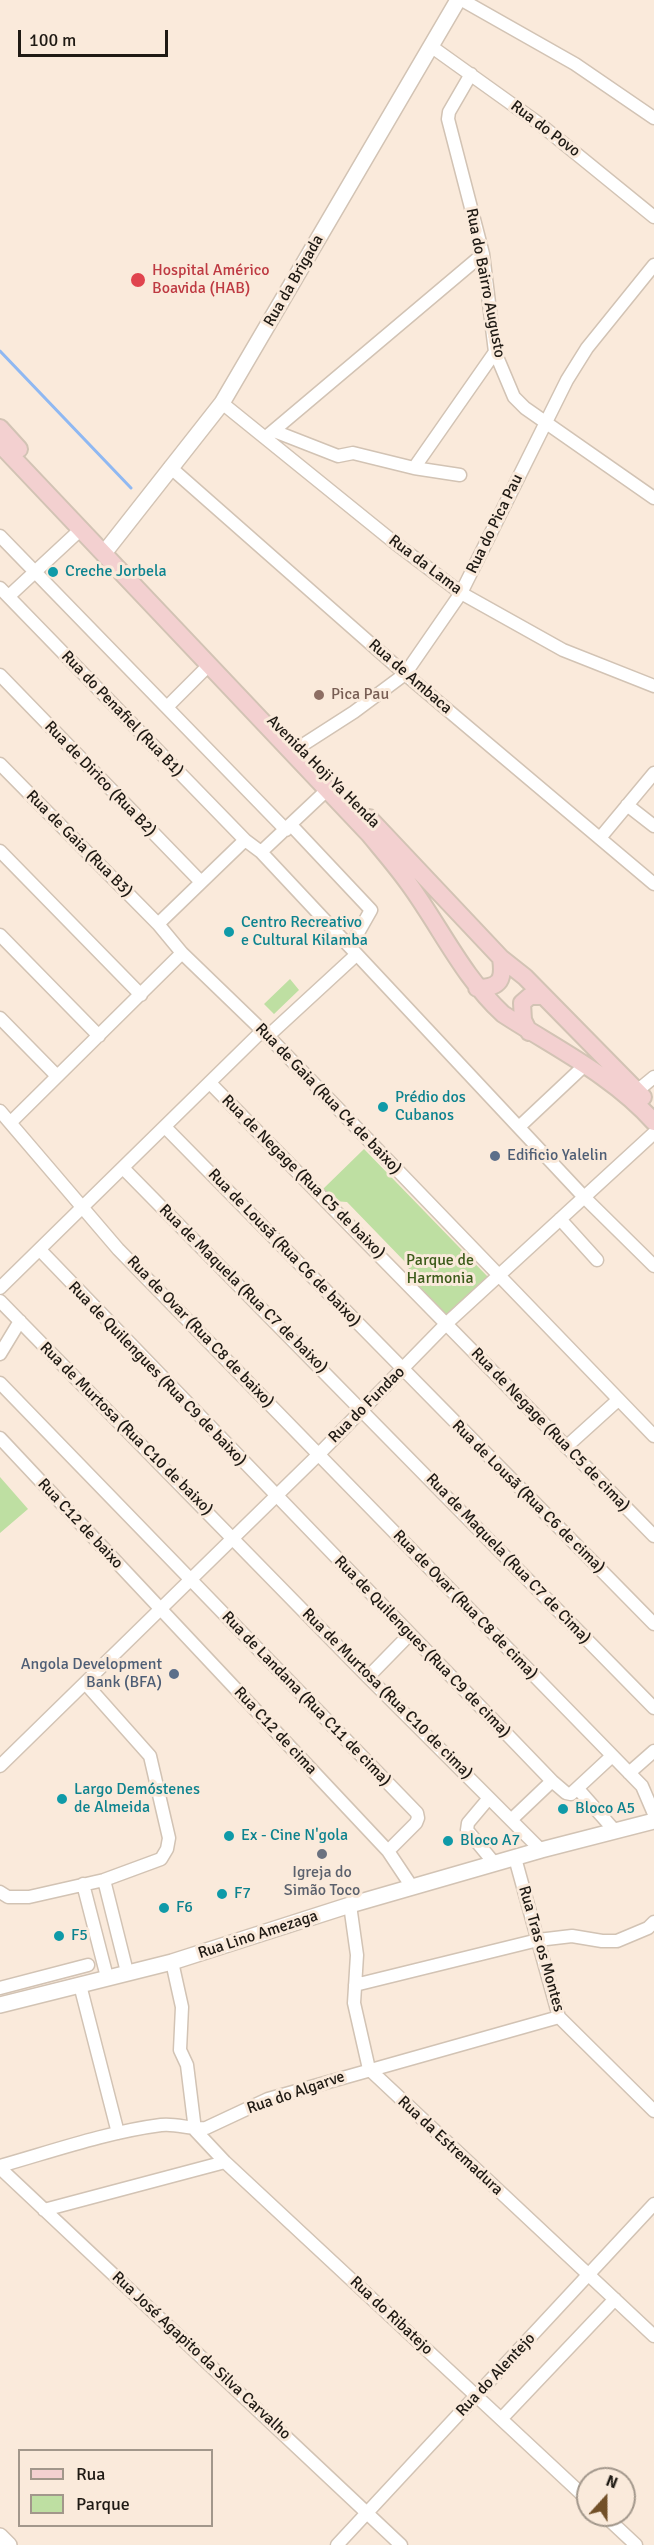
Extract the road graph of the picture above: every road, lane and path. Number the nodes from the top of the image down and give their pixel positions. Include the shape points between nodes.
1 (460, 0) edge
2 (432, 47) junction
3 (471, 74) junction
4 (654, 118) edge
5 (654, 217) edge
6 (483, 254) junction
7 (654, 265) edge
8 (495, 352) junction
9 (222, 403) junction
10 (545, 422) junction
11 (0, 428) edge
12 (270, 434) junction
13 (0, 444) edge
14 (170, 467) junction
15 (414, 468) junction
16 (460, 475) dead end
17 (654, 498) edge
18 (80, 530) junction
19 (0, 536) edge
20 (108, 548) junction
21 (35, 572) junction
22 (4, 592) edge
23 (461, 593) junction
24 (209, 665) junction
25 (405, 674) junction
26 (0, 675) edge
27 (654, 686) edge
28 (167, 707) junction
29 (298, 748) junction
30 (0, 764) edge
31 (654, 773) edge
32 (328, 789) junction
33 (627, 805) junction
34 (654, 826) edge
35 (288, 827) junction
36 (600, 838) junction
37 (244, 840) junction
38 (0, 851) edge
39 (261, 852) junction
40 (201, 882) junction
41 (654, 884) edge
42 (158, 924) junction
43 (0, 935) edge
44 (353, 951) junction
45 (182, 952) junction
46 (501, 958) junction
47 (477, 988) junction
48 (141, 995) junction
49 (543, 996) junction
50 (0, 1018) edge
51 (529, 1032) junction
52 (265, 1033) junction
53 (99, 1036) junction
54 (585, 1065) junction
55 (57, 1076) junction
56 (654, 1077) edge
57 (210, 1083) junction
58 (637, 1091) junction
59 (654, 1108) edge
60 (0, 1111) edge
61 (11, 1122) junction
62 (654, 1122) edge
63 (165, 1126) junction
64 (519, 1128) junction
65 (654, 1133) edge
66 (123, 1168) junction
67 (584, 1197) junction
68 (83, 1208) junction
69 (560, 1220) junction
70 (40, 1250) junction
71 (597, 1260) dead end
72 (654, 1266) edge
73 (498, 1275) junction
74 (0, 1288) edge
75 (0, 1301) edge
76 (20, 1321) junction
77 (447, 1323) junction
78 (0, 1354) edge
79 (403, 1369) junction
80 (0, 1383) edge
81 (618, 1400) junction
82 (362, 1410) junction
83 (654, 1436) edge
84 (0, 1438) edge
85 (566, 1447) junction
86 (318, 1455) junction
87 (275, 1497) junction
88 (654, 1536) edge
89 (233, 1537) junction
90 (191, 1580) junction
91 (161, 1610) junction
92 (654, 1624) edge
93 (410, 1634) junction
94 (368, 1677) junction
95 (86, 1684) junction
96 (654, 1708) edge
97 (654, 1751) edge
98 (608, 1760) junction
99 (0, 1766) edge
100 (629, 1773) junction
101 (552, 1780) junction
102 (574, 1791) junction
103 (489, 1798) junction
104 (654, 1814) edge
105 (512, 1820) junction
106 (654, 1821) edge
107 (615, 1831) junction
108 (541, 1850) junction
109 (388, 1851) junction
110 (515, 1858) junction
111 (495, 1864) junction
112 (104, 1880) junction
113 (83, 1884) junction
114 (412, 1887) junction
115 (3, 1896) edge
116 (350, 1905) junction
117 (652, 1928) edge
118 (538, 1940) junction
119 (172, 1962) junction
120 (88, 1965) dead end
121 (127, 1972) junction
122 (107, 1977) junction
123 (80, 1984) junction
124 (355, 1985) junction
125 (0, 1988) edge
126 (0, 2005) edge
127 (559, 2017) junction
128 (369, 2069) junction
129 (654, 2110) edge
130 (195, 2130) junction
131 (118, 2133) junction
132 (225, 2162) junction
133 (0, 2167) edge
134 (654, 2204) edge
135 (44, 2210) junction
136 (589, 2275) junction
137 (615, 2299) junction
138 (654, 2336) edge
139 (477, 2395) junction
140 (502, 2418) junction
141 (576, 2488) edge
142 (367, 2513) junction
143 (617, 2527) edge
144 (0, 2536) edge
145 (9, 2545) edge
146 (336, 2545) edge
147 (401, 2545) edge
148 (636, 2545) edge

1 - 2 street, Rua da Brigada
1 - 4 street via 575,64
2 - 3 street, Rua do Povo
2 - 9 street, Rua da Brigada
3 - 5 street, Rua do Povo
3 - 6 street, Rua do Bairro Augusto via 448,119
6 - 8 street, Rua do Bairro Augusto
6 - 12 street
7 - 10 street, Rua do Pica Pau via 587,348
8 - 10 street, Rua do Bairro Augusto via 514,397
8 - 15 street
9 - 12 street, Rua da Lama
9 - 14 street, Rua da Brigada
10 - 17 street, Rua do Bairro Augusto
10 - 23 street, Rua do Pica Pau
11 - 20 main road, Avenida Hoji Ya Henda
12 - 15 street via 341,456 353,453
12 - 23 street, Rua da Lama via 395,543
13 - 18 main road, Avenida Hoji Ya Henda
14 - 20 street, Rua da Brigada
14 - 25 street, Rua de Ambaca
15 - 16 street
18 - 21 street
18 - 24 main road, Avenida Hoji Ya Henda
19 - 21 street
20 - 29 main road, Avenida Hoji Ya Henda
21 - 22 street
21 - 28 street
22 - 37 street, Rua do Penafiel (Rua B1)
23 - 25 street, Rua do Pica Pau
23 - 27 street, Rua da Lama via 563,650
24 - 28 street
24 - 32 main road, Avenida Hoji Ya Henda
25 - 29 street, Rua do Pica Pau
25 - 36 street, Rua de Ambaca
26 - 40 street, Rua de Dirico (Rua B2)
28 - 35 street
29 - 46 main road, Avenida Hoji Ya Henda
30 - 42 street, Rua de Gaia (Rua B3)
31 - 33 street
32 - 35 street
32 - 47 main road, Avenida Hoji Ya Henda via 409,884
33 - 34 street
33 - 36 street
35 - 39 street
35 - 44 street via 371,910
36 - 41 street, Rua de Ambaca
37 - 39 street, Rua do Penafiel (Rua B1)
37 - 40 street
38 - 48 street
39 - 44 street, Rua do Penafiel (Rua B1)
40 - 42 street
42 - 45 street, Rua de Gaia (Rua C4 de baixo)
43 - 53 street
44 - 52 street
44 - 64 street, Rua do Penafiel (Rua B1)
45 - 48 street
45 - 52 street, Rua de Gaia (Rua C4 de baixo)
46 - 47 main road via 503,972 495,986
46 - 49 main road, Avenida Hoji Ya Henda
47 - 51 main road, Avenida Hoji Ya Henda via 503,1014
48 - 53 street
49 - 51 main road via 530,996 522,1003 523,1020
49 - 58 main road, Avenida Hoji Ya Henda
50 - 55 street
51 - 54 main road, Avenida Hoji Ya Henda
52 - 57 street
52 - 73 street, Rua de Gaia (Rua C4 de baixo)
53 - 55 street
54 - 62 main road, Avenida Hoji Ya Henda
54 - 64 street
55 - 61 street
56 - 58 street
57 - 63 street
57 - 77 street, Rua de Negage (Rua C5 de baixo)
58 - 59 main road, Avenida Hoji Ya Henda
60 - 61 street, Rua de Ovar (Rua C8 de baixo)
61 - 68 street, Rua de Ovar (Rua C8 de baixo)
63 - 66 street
63 - 79 street, Rua de Lousã (Rua C6 de baixo)
64 - 67 street, Rua do Penafiel (Rua B1)
65 - 67 street, Rua do Fundao
66 - 68 street
66 - 82 street, Rua de Maquela (Rua C7 de baixo)
67 - 69 street, Rua do Fundao
67 - 72 street, Rua do Penafiel (Rua B1)
68 - 70 street
68 - 86 street, Rua de Ovar (Rua C8 de baixo)
69 - 71 street
69 - 73 street, Rua do Fundao
70 - 74 street
70 - 87 street, Rua de Quilengues (Rua C9 de baixo)
73 - 77 street, Rua do Fundao
73 - 81 street, Rua de Gaia (Rua C4 de baixo)
75 - 76 street, Rua de Murtosa (Rua C10 de baixo)
76 - 78 street
76 - 89 street, Rua de Murtosa (Rua C10 de baixo)
77 - 79 street, Rua do Fundao
77 - 85 street, Rua de Negage (Rua C5 de cima)
79 - 82 street, Rua do Fundao
79 - 92 street, Rua de Lousã (Rua C6 de cima)
80 - 90 street, Rua de Landana (Rua C11 de cima)
81 - 83 street, Rua de Gaia (Rua C4 de baixo)
81 - 85 street
82 - 86 street, Rua do Fundao
82 - 96 street, Rua de Maquela (Rua C7 de Cima)
84 - 91 street, Rua C12 de baixo
85 - 88 street, Rua de Negage (Rua C5 de cima)
86 - 87 street, Rua do Fundao
86 - 98 street, Rua de Ovar (Rua C8 de cima)
87 - 89 street, Rua do Fundao
87 - 93 street, Rua de Quilengues (Rua C9 de cima)
89 - 90 street, Rua do Fundao
89 - 94 street, Rua de Murtosa (Rua C10 de cima)
90 - 91 street, Rua do Fundao
90 - 109 street, Rua de Landana (Rua C11 de cima) via 417,1813 418,1818
91 - 95 street, Rua do Fundao
91 - 109 street, Rua C12 de cima
93 - 94 street
93 - 101 street, Rua de Quilengues (Rua C9 de cima)
94 - 103 street, Rua de Murtosa (Rua C10 de cima)
95 - 99 street
95 - 112 street via 150,1756 169,1838 161,1859
97 - 100 street
98 - 100 street, Rua de Ovar (Rua C8 de cima)
98 - 102 street
100 - 104 street, Rua de Ovar (Rua C8 de cima) via 642,1786
101 - 102 street, Rua de Quilengues (Rua C9 de cima) via 566,1793
101 - 105 street
102 - 107 street, Rua de Quilengues (Rua C9 de cima)
103 - 105 street, Rua de Murtosa (Rua C10 de cima)
103 - 111 street via 468,1823 467,1830
105 - 108 street, Rua de Murtosa (Rua C10 de cima)
106 - 107 street, Rua Lino Amezaga
107 - 108 street, Rua Lino Amezaga
108 - 110 street, Rua Lino Amezaga
109 - 114 street, Rua C12 de cima
110 - 111 street, Rua Lino Amezaga
110 - 118 street, Rua Tras os Montes
111 - 114 street, Rua Lino Amezaga
112 - 113 street
112 - 121 street
113 - 115 street via 29,1897
113 - 122 street
114 - 116 street, Rua Lino Amezaga
116 - 119 street, Rua Lino Amezaga
116 - 124 street via 357,1955
117 - 118 street via 610,1942 578,1936
118 - 124 street
118 - 127 street, Rua Tras os Montes
119 - 121 street, Rua Lino Amezaga
119 - 130 street via 182,2007 180,2050 187,2065
120 - 125 street
121 - 122 street, Rua Lino Amezaga
122 - 123 street, Rua Lino Amezaga
123 - 126 street, Rua Lino Amezaga
123 - 131 street
124 - 128 street via 354,2003
127 - 128 street, Rua do Algarve
127 - 129 street, Rua Tras os Montes
128 - 130 street, Rua do Algarve via 255,2104
128 - 136 street, Rua da Estremadura
130 - 131 street, Rua do Algarve via 172,2124
130 - 132 street, Rua do Ribatejo
131 - 133 street, Rua do Algarve
132 - 135 street
132 - 139 street, Rua do Ribatejo
133 - 135 street, Rua José Agapito da Silva Carvalho
134 - 136 street, Rua do Alentejo
135 - 142 street, Rua José Agapito da Silva Carvalho
136 - 137 street, Rua da Estremadura
136 - 139 street, Rua do Alentejo
137 - 138 street, Rua da Estremadura
137 - 140 street
139 - 140 street, Rua do Ribatejo
139 - 142 street, Rua do Alentejo
140 - 141 street, Rua do Ribatejo
142 - 146 street, Rua do Alentejo
142 - 147 street, Rua José Agapito da Silva Carvalho
143 - 148 street
144 - 145 street

